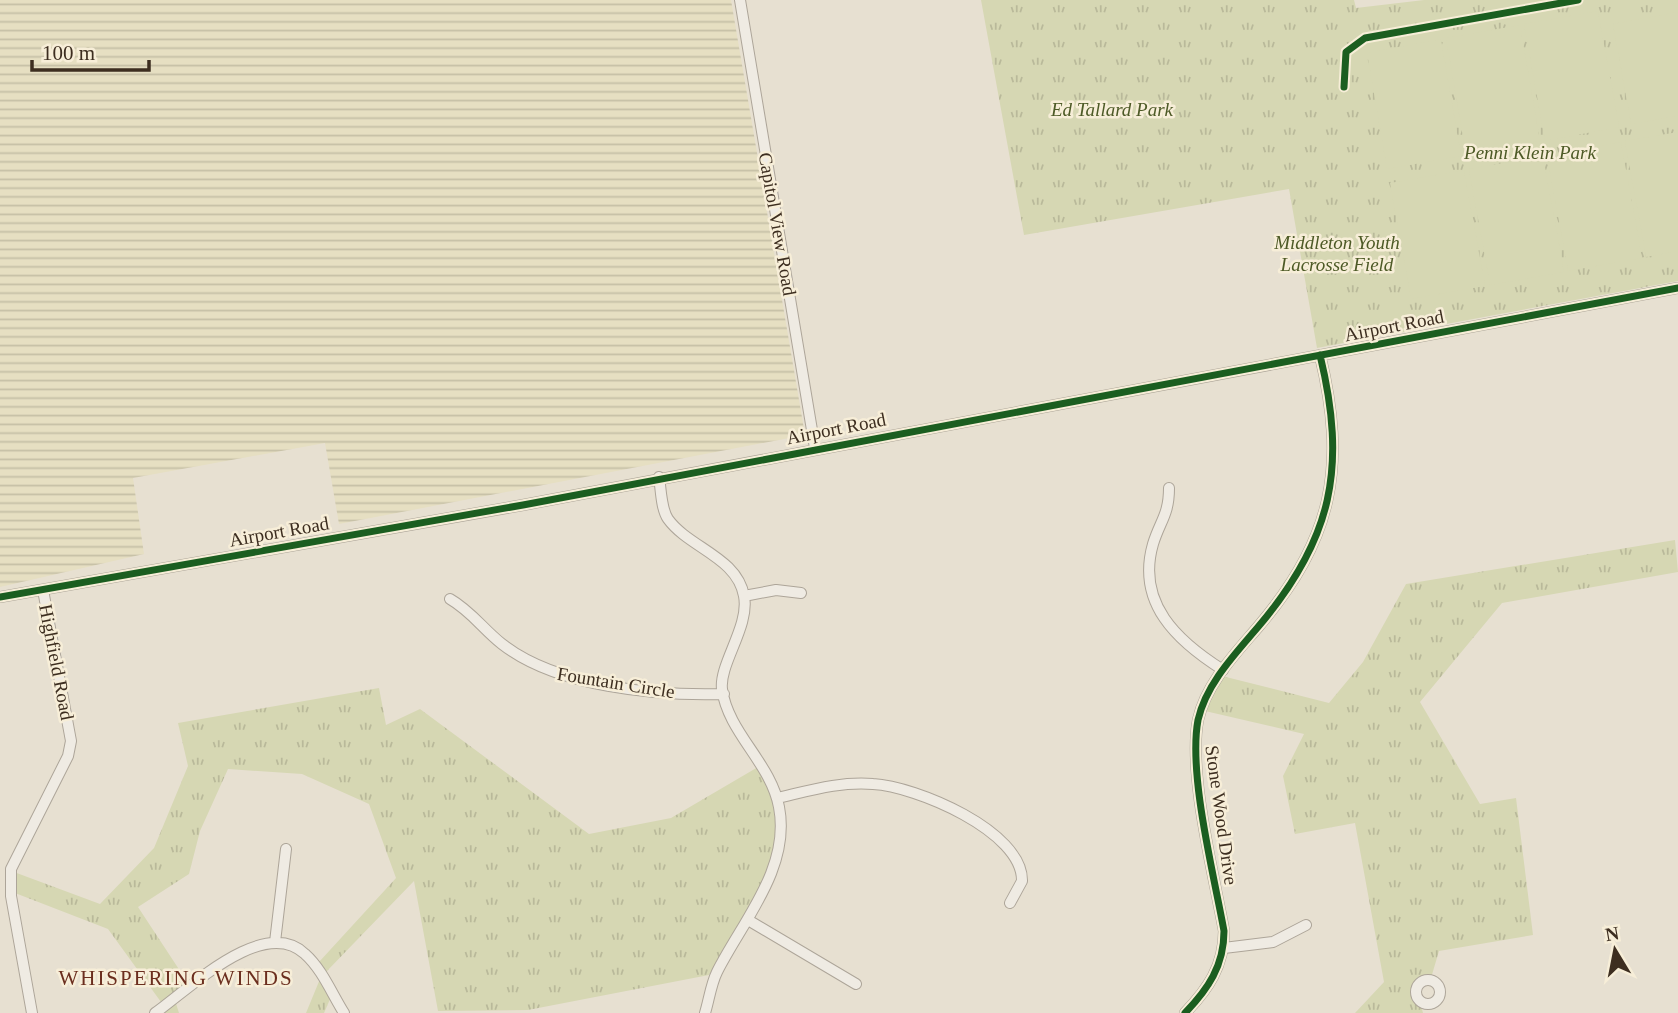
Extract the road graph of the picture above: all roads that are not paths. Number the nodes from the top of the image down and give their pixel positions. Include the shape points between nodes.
1 (740, 0) edge
2 (1678, 288) edge
3 (1320, 355) junction
4 (815, 448) junction
5 (659, 477) junction
6 (1169, 488) dead end
7 (43, 590) junction
8 (802, 593) dead end
9 (744, 596) junction
10 (0, 597) edge
11 (450, 599) dead end
12 (1223, 670) junction
13 (724, 694) junction
14 (777, 799) junction
15 (286, 849) dead end
16 (1010, 903) dead end
17 (748, 920) junction
18 (1306, 925) dead end
19 (275, 942) junction
20 (1224, 948) junction
21 (856, 984) dead end
22 (32, 1013) edge
23 (155, 1013) edge
24 (344, 1013) edge
25 (705, 1013) edge
26 (1185, 1013) edge

1 - 4 street, Capitol View Road
2 - 3 street, Airport Road
3 - 4 street, Airport Road
3 - 12 street, Stone Wood Drive via 1334,433 1325,513 1288,592
4 - 5 street, Airport Road
5 - 7 street, Airport Road
5 - 9 street via 668,519 733,571
6 - 12 street via 1169,509 1153,543 1148,573 1151,595 1173,631
7 - 10 street, Airport Road
7 - 22 street, Highfield Road via 71,741 11,869 11,896
8 - 9 street via 776,590
9 - 13 street
11 - 13 street, Fountain Circle via 469,610 502,644 543,669 659,692
12 - 20 street, Stone Wood Drive via 1199,718 1195,743
13 - 14 street via 732,718 772,781
14 - 16 street via 863,784 923,794 981,825 1018,858 1022,881
14 - 17 street via 778,849
15 - 19 street
17 - 21 street
17 - 25 street via 716,974
18 - 20 street via 1273,942
19 - 23 street via 250,946
19 - 24 street via 303,951
20 - 26 street, Stone Wood Drive via 1213,980

